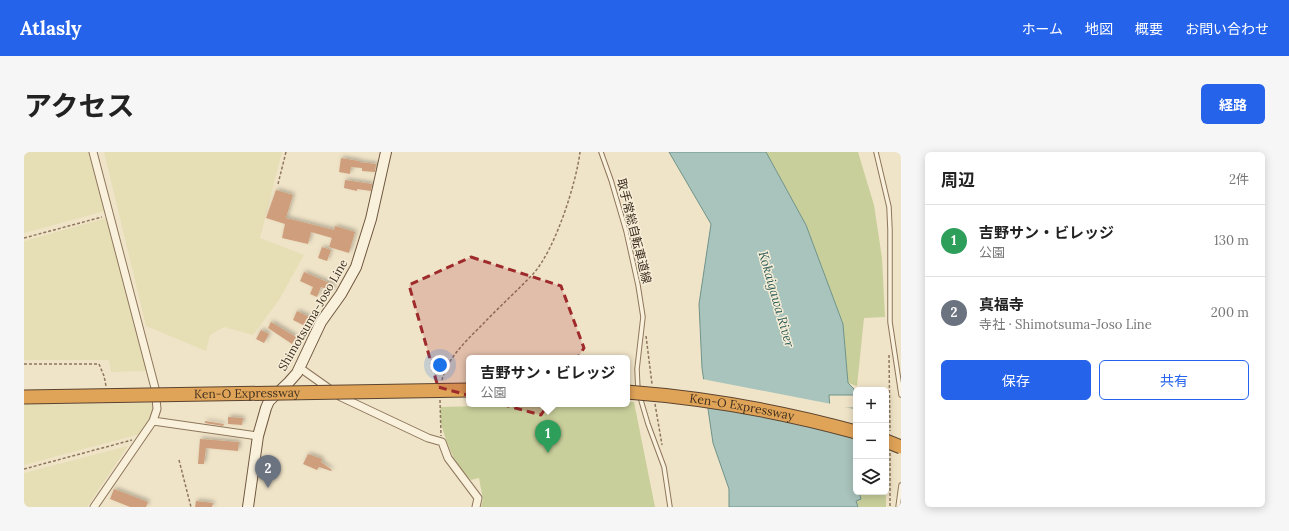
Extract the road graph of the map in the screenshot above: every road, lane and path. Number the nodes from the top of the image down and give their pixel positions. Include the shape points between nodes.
1 (93, 152) edge
2 (286, 152) edge
3 (386, 152) edge
4 (580, 152) edge
5 (601, 152) edge
6 (876, 152) edge
7 (278, 184) dead end
8 (110, 215) junction
9 (24, 238) edge
10 (893, 341) junction
11 (24, 364) edge
12 (300, 368) junction
13 (442, 385) dead end
14 (106, 386) dead end
15 (466, 390) edge
16 (630, 392) edge
17 (901, 395) edge
18 (24, 397) edge
19 (440, 398) dead end
20 (153, 421) junction
21 (853, 431) edge
22 (258, 436) junction
23 (142, 437) junction
24 (442, 442) junction
25 (892, 445) edge
26 (179, 460) dead end
27 (24, 469) edge
28 (901, 485) edge
29 (94, 507) edge
30 (191, 507) edge
31 (248, 507) edge
32 (476, 507) edge
33 (670, 507) edge
34 (890, 507) edge
35 (898, 507) edge

1 - 8 street
2 - 7 path
3 - 12 main road, Shimotsuma-Joso Line via 371,219 356,267 321,322
4 - 13 path via 573,188 545,256 534,273 464,343 449,362 442,378
5 - 33 lane, 取手常総自転車道線 via 626,231 638,285 643,317 637,385 641,404 664,467
6 - 10 lane via 889,207 890,322
8 - 9 path
8 - 20 street via 155,388 157,410
10 - 17 lane
10 - 25 path via 889,351
11 - 14 path via 98,364
12 - 22 main road, Shimotsuma-Joso Line via 290,382 269,402
12 - 24 street via 341,397 428,438
15 - 18 highway, Ken-O Expressway, bridge
16 - 21 highway, Ken-O Expressway, bridge via 718,401 774,411
19 - 24 path
20 - 22 street
20 - 23 street
22 - 31 main road, Shimotsuma-Joso Line
23 - 27 path
23 - 29 street
24 - 32 street via 448,458 478,498
25 - 34 path
26 - 30 path
28 - 35 lane

